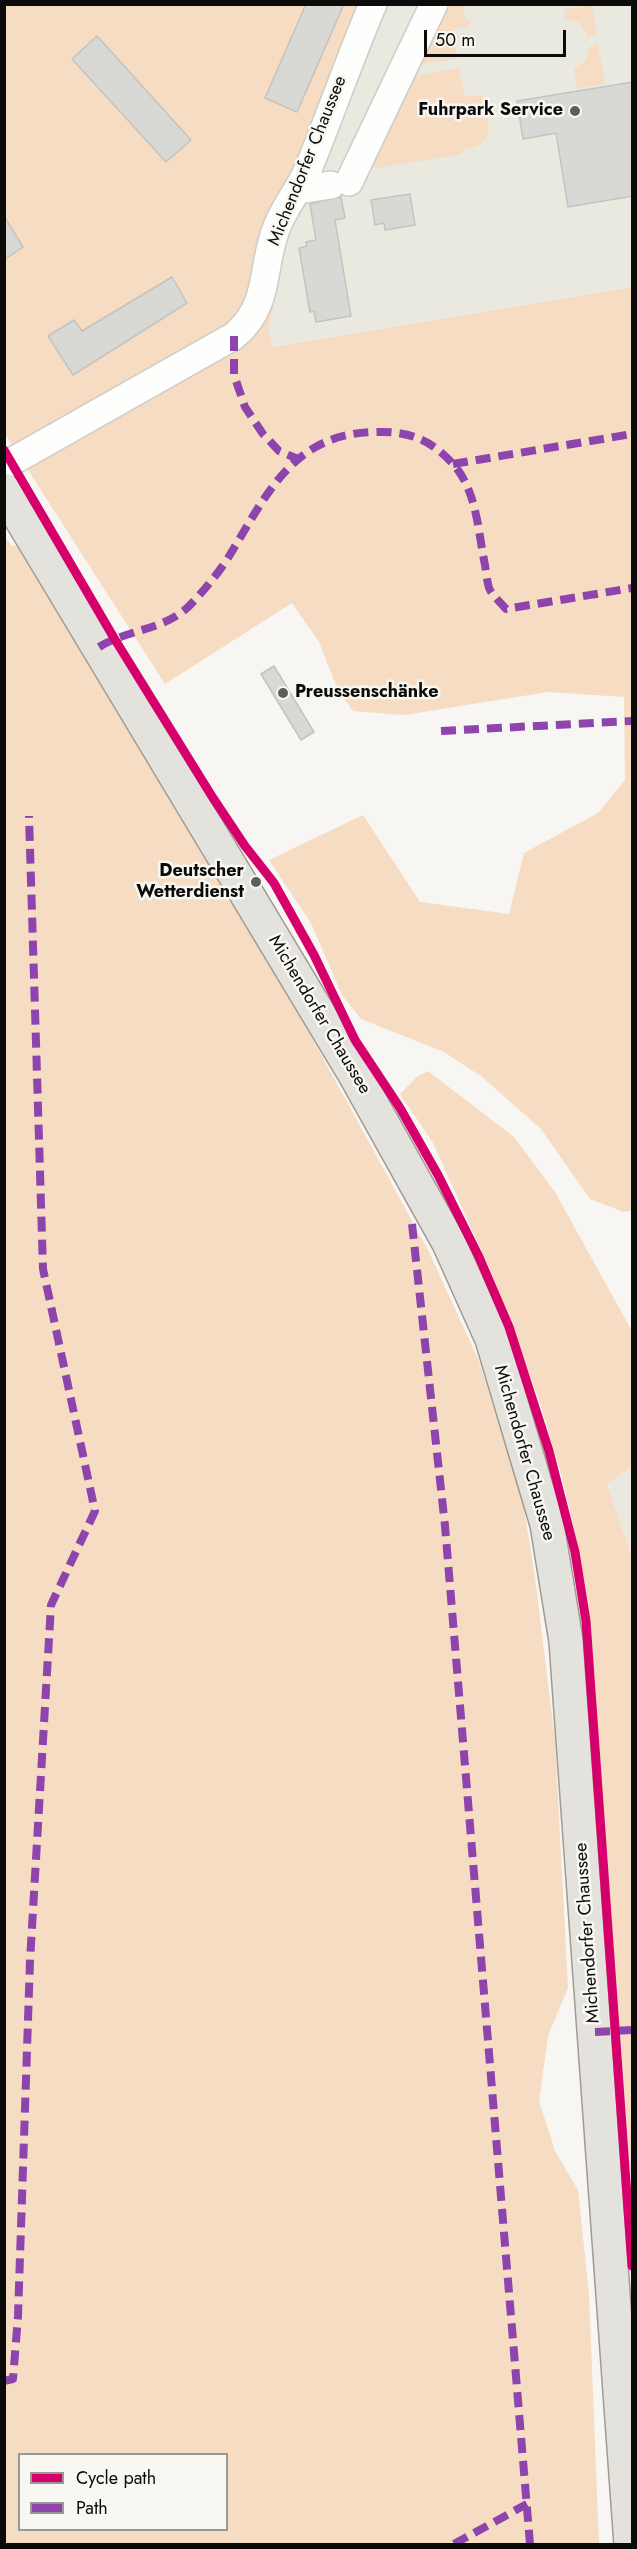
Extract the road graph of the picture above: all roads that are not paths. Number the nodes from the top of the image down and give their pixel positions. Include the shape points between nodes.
1 (373, 4) edge
2 (434, 4) edge
3 (299, 190) junction
4 (4, 466) edge
5 (4, 490) edge
6 (632, 2544) edge

1 - 3 lane, Michendorfer Chaussee
2 - 3 lane via 340,183
3 - 4 lane, Michendorfer Chaussee via 275,232 261,297 243,328
5 - 6 main road, Michendorfer Chaussee via 387,1129 449,1243 492,1339 547,1524 566,1641

